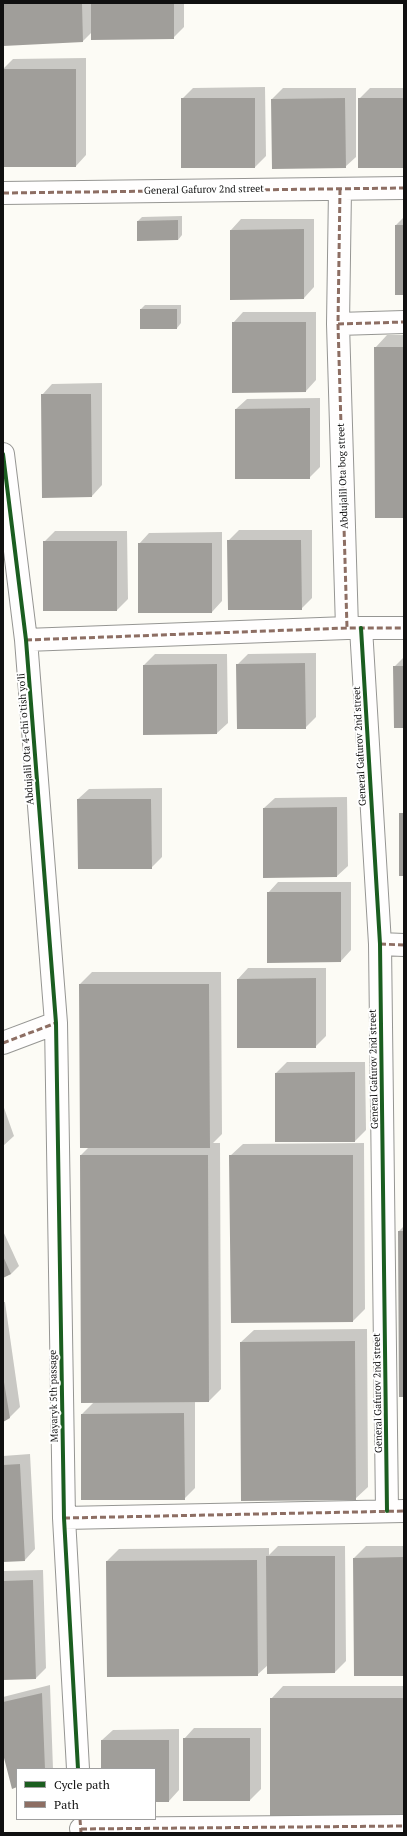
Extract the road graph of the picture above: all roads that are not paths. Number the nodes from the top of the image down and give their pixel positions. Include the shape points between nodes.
1 (404, 188) edge
2 (340, 189) junction
3 (3, 193) edge
4 (404, 322) edge
5 (338, 324) junction
6 (3, 454) edge
7 (354, 628) junction
8 (404, 628) edge
9 (26, 640) junction
10 (380, 944) junction
11 (404, 945) edge
12 (56, 1023) junction
13 (3, 1043) edge
14 (396, 1511) edge
15 (64, 1518) junction
16 (78, 1768) edge
17 (404, 1826) edge
18 (81, 1827) edge

1 - 2 street, General Gafurov 2nd street
2 - 3 street, General Gafurov 2nd street
2 - 5 street, Abdujalil Ota bog street
4 - 5 street
5 - 7 street, Abdujalil Ota bog street
6 - 9 street, Abdujalil Ota 4-chi o'tish yo'li
7 - 8 street
7 - 9 street
7 - 10 street, General Gafurov 2nd street
9 - 12 street, Abdujalil Ota 4-chi o'tish yo'li
10 - 11 street
10 - 14 street, General Gafurov 2nd street
12 - 13 street
12 - 15 street, Mayaryk 5th passage
14 - 15 street
15 - 16 street, Mayaryk 5th passage
17 - 18 street

